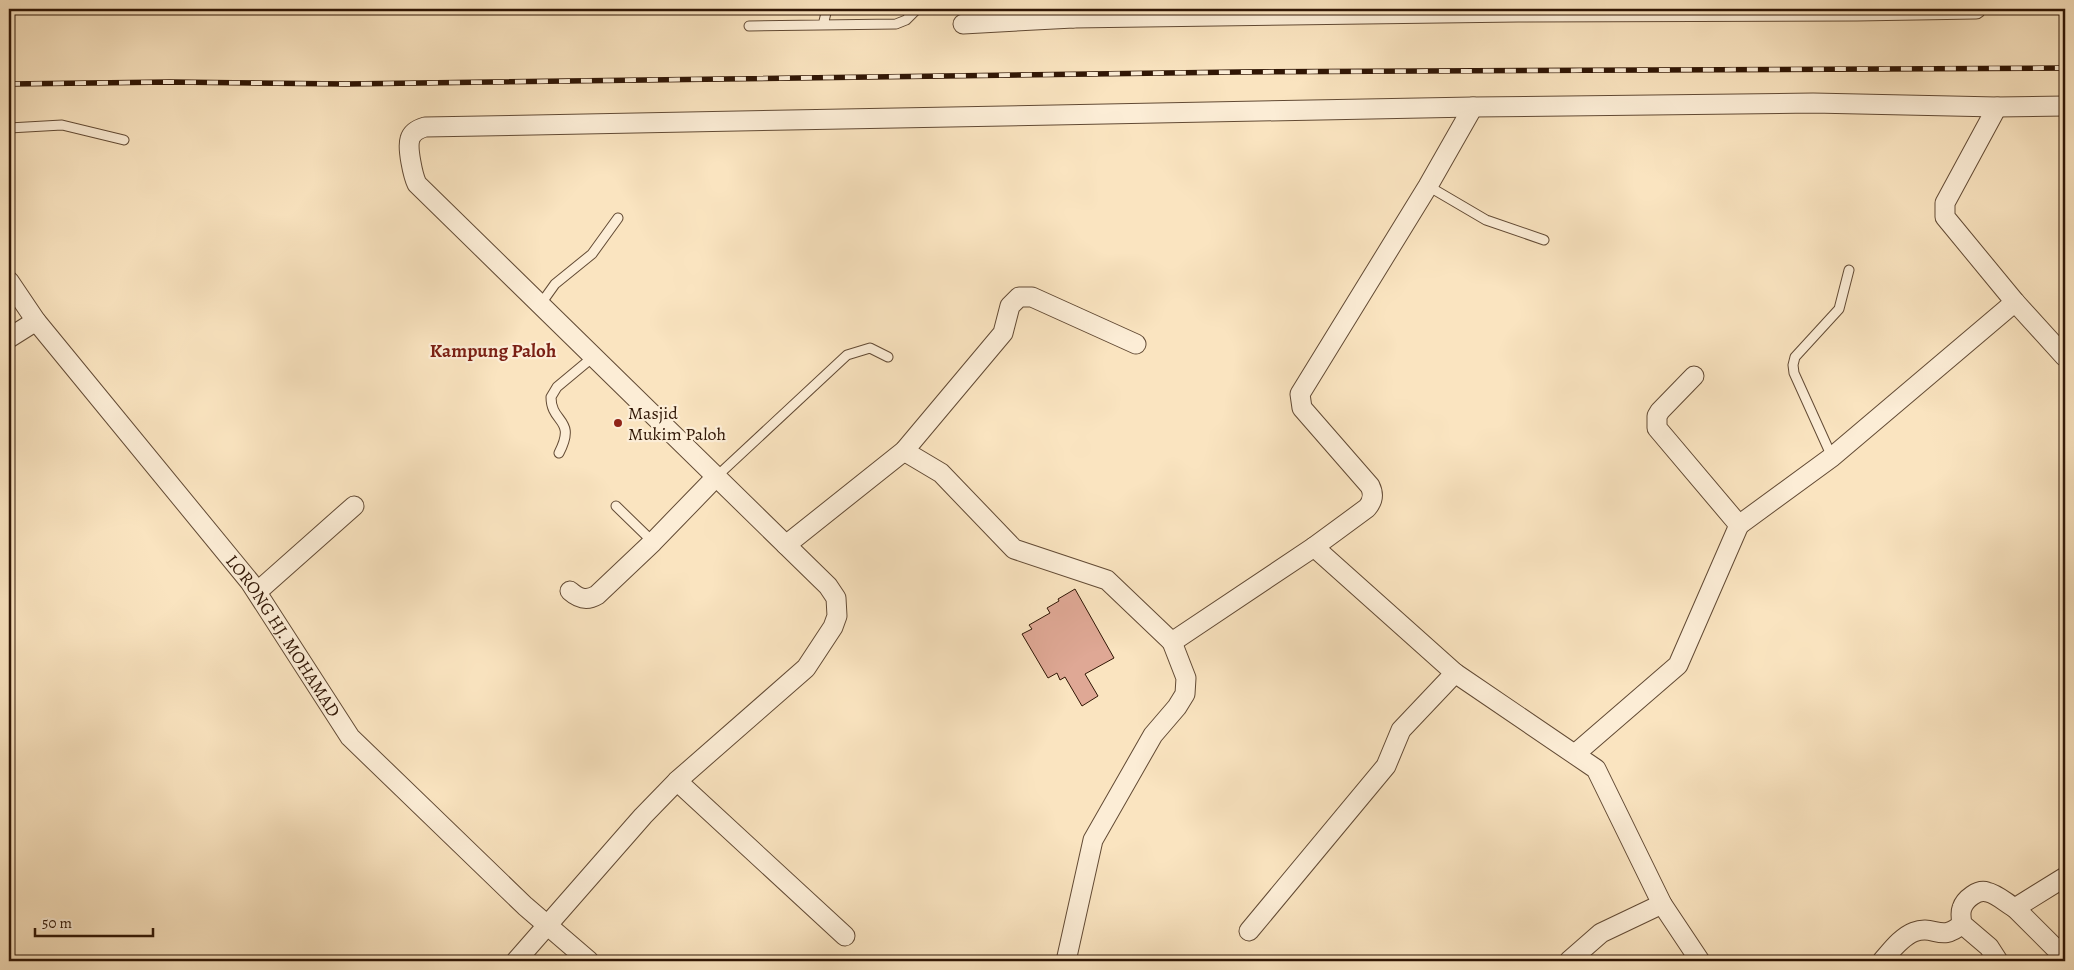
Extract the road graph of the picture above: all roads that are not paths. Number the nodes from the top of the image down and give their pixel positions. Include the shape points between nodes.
1 (827, 9) edge
2 (916, 9) edge
3 (1976, 9) edge
4 (1518, 10) edge
5 (1857, 10) edge
6 (1189, 12) edge
7 (1073, 13) edge
8 (823, 24) junction
9 (963, 24) dead end
10 (749, 26) dead end
11 (2065, 106) edge
12 (1473, 107) junction
13 (1997, 107) junction
14 (9, 128) edge
15 (124, 140) dead end
16 (1428, 186) junction
17 (618, 218) dead end
18 (1544, 240) dead end
19 (1849, 270) dead end
20 (9, 281) edge
21 (2015, 302) junction
22 (540, 305) junction
23 (36, 322) junction
24 (9, 338) edge
25 (1136, 344) dead end
26 (593, 357) junction
27 (2065, 357) edge
28 (888, 358) dead end
29 (1694, 376) dead end
30 (904, 451) junction
31 (559, 453) dead end
32 (1832, 457) junction
33 (716, 477) junction
34 (354, 506) dead end
35 (616, 506) dead end
36 (1739, 525) junction
37 (653, 542) junction
38 (786, 545) junction
39 (1314, 547) junction
40 (570, 591) dead end
41 (257, 592) junction
42 (1172, 642) junction
43 (1454, 673) junction
44 (1575, 754) junction
45 (678, 781) junction
46 (2065, 877) edge
47 (1662, 904) junction
48 (2015, 908) junction
49 (1962, 924) junction
50 (548, 926) junction
51 (1248, 931) dead end
52 (845, 936) dead end
53 (2065, 958) edge
54 (516, 961) edge
55 (589, 961) edge
56 (1066, 961) edge
57 (1569, 961) edge
58 (1700, 961) edge
59 (1882, 961) edge
60 (1998, 961) edge

1 - 8 lane
2 - 8 lane via 900,23
3 - 5 street
4 - 5 street
4 - 6 street
6 - 7 street
7 - 9 street
8 - 10 lane
11 - 13 street
12 - 13 street via 1813,103
12 - 16 street
12 - 22 street via 418,129 409,146 416,184
13 - 21 street via 1944,212 1947,221
14 - 15 lane via 62,125
16 - 18 lane via 1486,220
16 - 39 street via 1300,394 1302,408 1373,491 1367,508
17 - 22 lane via 592,254 555,284
19 - 32 lane via 1839,308 1795,357 1792,365
20 - 23 street, LORONG HJ. MOHAMAD
21 - 27 street
21 - 32 street
22 - 26 street
23 - 24 street
23 - 41 street, LORONG HJ. MOHAMAD
25 - 30 street via 1032,297 1019,297 1010,306 1003,333
26 - 31 lane via 557,387 551,397 553,408 567,434
26 - 33 street
28 - 33 lane via 870,348 847,355
29 - 36 street via 1660,411 1657,428
30 - 38 street
30 - 42 street via 941,473 1010,546 1022,553 1107,580
32 - 36 street
33 - 37 street
33 - 38 street
34 - 41 street
35 - 37 lane
36 - 44 street via 1678,665
37 - 40 street via 591,598 579,598
38 - 45 street via 834,594 838,604 835,622 806,668
39 - 42 street
39 - 43 street
41 - 50 street, LORONG HJ. MOHAMAD via 350,737
42 - 56 street via 1184,670 1185,694 1153,735 1093,840
43 - 44 street
43 - 51 street via 1402,730 1386,766
44 - 47 street via 1598,771
45 - 50 street via 631,829
45 - 52 street
46 - 48 street
47 - 57 street via 1601,933
47 - 58 street
48 - 49 street via 1988,892 1978,892 1964,903
48 - 53 street
49 - 59 street via 1946,934 1927,929 1915,932 1904,938
49 - 60 street via 1989,947
50 - 54 street
50 - 55 street, LORONG HJ. MOHAMAD

